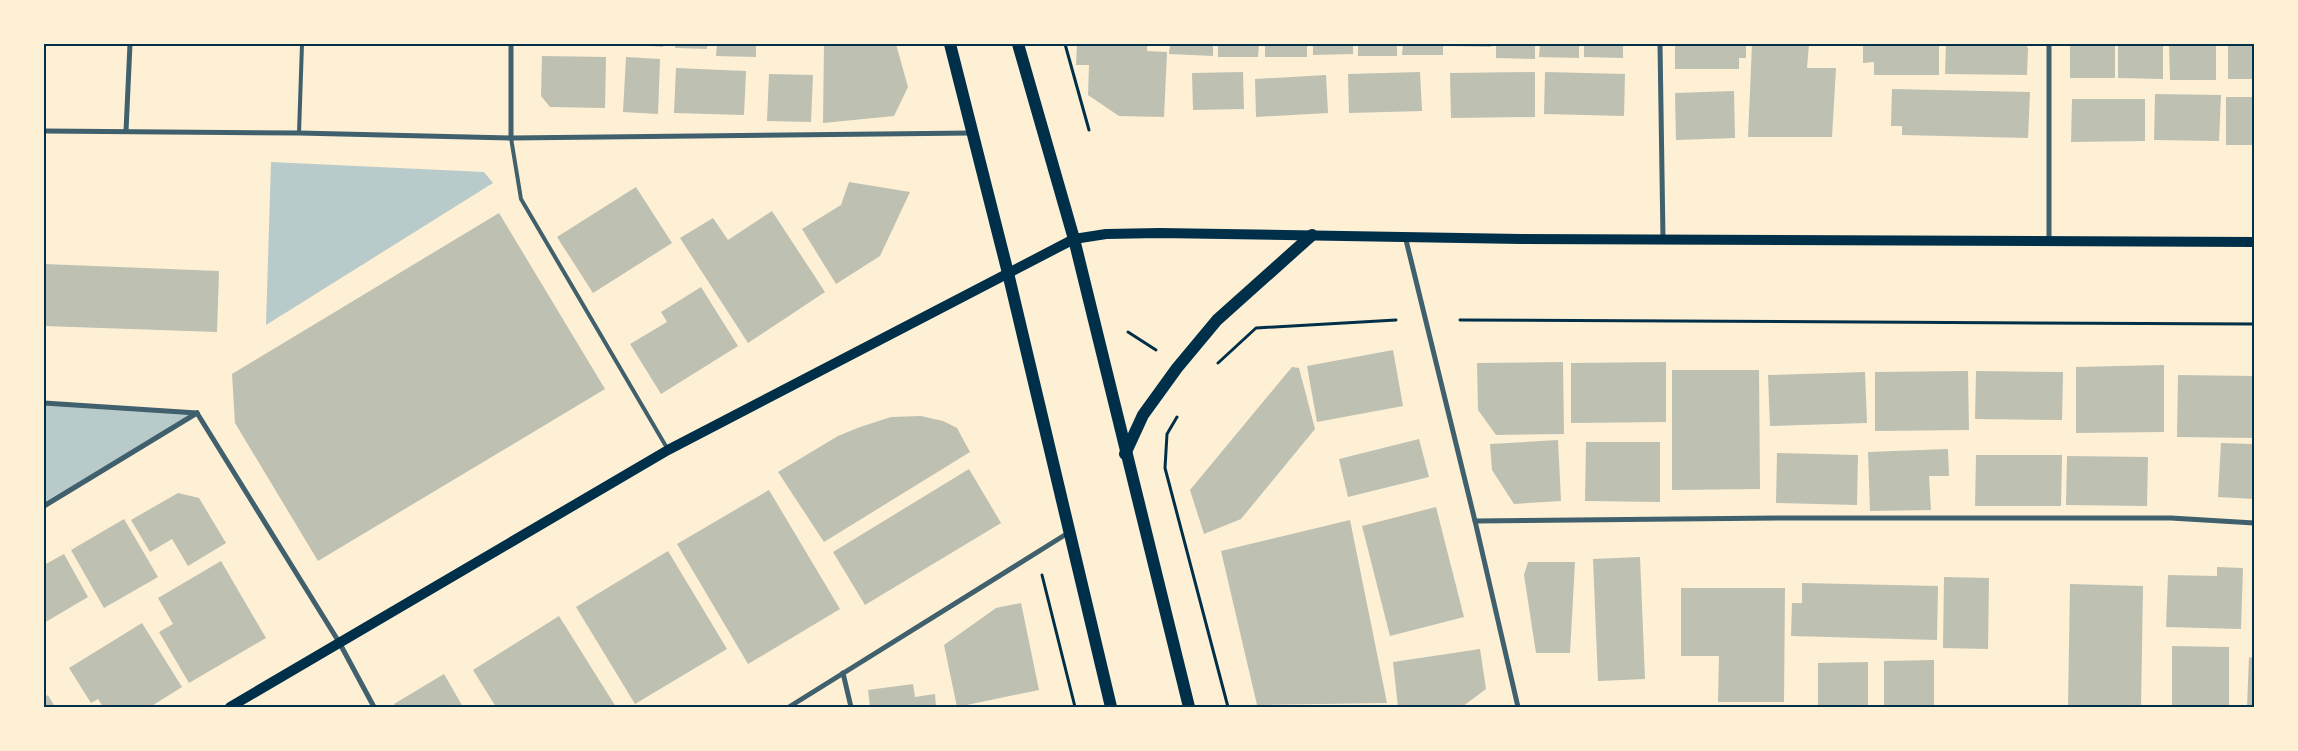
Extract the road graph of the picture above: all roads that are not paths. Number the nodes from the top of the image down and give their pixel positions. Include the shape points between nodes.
1 (130, 44) edge
2 (302, 44) edge
3 (511, 44) edge
4 (950, 44) edge
5 (1018, 44) edge
6 (1660, 44) edge
7 (2049, 44) edge
8 (44, 131) edge
9 (126, 131) junction
10 (299, 133) junction
11 (973, 133) junction
12 (511, 138) junction
13 (1312, 235) junction
14 (1405, 236) junction
15 (1074, 238) junction
16 (1663, 239) junction
17 (2049, 241) junction
18 (2254, 242) edge
19 (1008, 273) junction
20 (44, 403) edge
21 (197, 413) junction
22 (668, 450) junction
23 (1126, 454) junction
24 (44, 506) edge
25 (1476, 521) junction
26 (2254, 523) edge
27 (1068, 533) junction
28 (339, 642) junction
29 (843, 673) junction
30 (230, 707) edge
31 (374, 707) edge
32 (789, 707) edge
33 (851, 707) edge
34 (1111, 707) edge
35 (1189, 707) edge
36 (1518, 707) edge

1 - 9 street
2 - 10 lane
3 - 12 street
4 - 11 main road
5 - 15 main road
6 - 16 street
7 - 17 street
8 - 9 street
9 - 10 street
10 - 12 street
11 - 12 street
11 - 19 main road
12 - 22 lane via 521,199
13 - 14 main road
13 - 15 main road via 1124,234
13 - 23 main road via 1217,320 1143,415
14 - 16 main road
14 - 25 street
15 - 19 main road
15 - 23 main road
16 - 17 main road
17 - 18 main road
19 - 22 main road
19 - 27 main road
20 - 21 street
21 - 24 street
21 - 28 street
22 - 28 main road
23 - 35 main road
25 - 26 street via 2171,518
25 - 36 street
27 - 29 street
27 - 34 main road
28 - 30 main road
28 - 31 street
29 - 32 street
29 - 33 street

